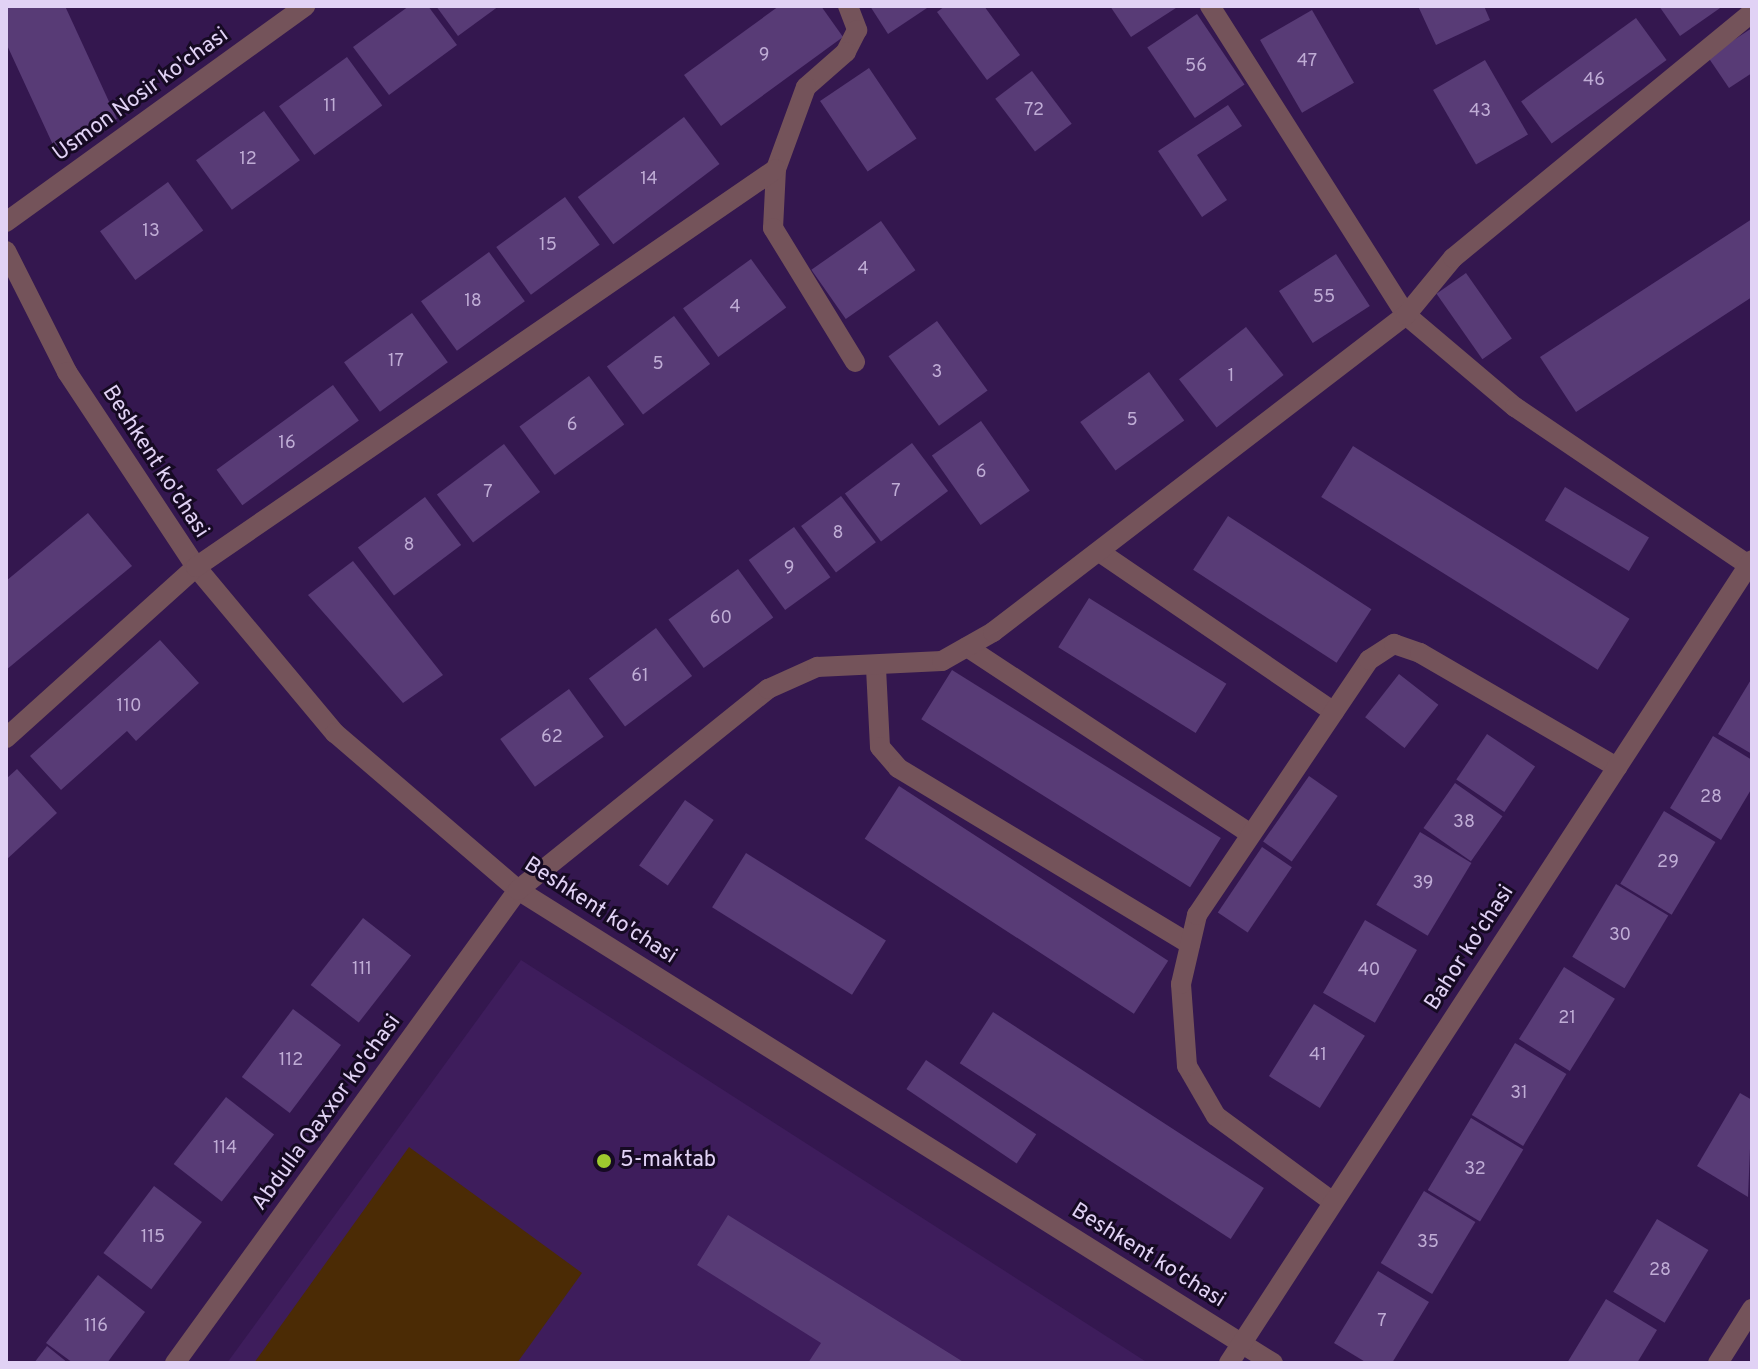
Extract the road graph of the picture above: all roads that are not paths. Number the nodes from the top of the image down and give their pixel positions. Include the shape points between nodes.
1 (305, 6) edge
2 (848, 6) edge
3 (1210, 6) edge
4 (1752, 12) edge
5 (776, 169) junction
6 (6, 222) edge
7 (6, 251) edge
8 (1406, 315) junction
9 (855, 362) dead end
10 (1101, 553) junction
11 (1750, 562) edge
12 (196, 567) junction
13 (967, 647) junction
14 (876, 668) junction
15 (1334, 712) junction
16 (6, 738) edge
17 (1617, 767) junction
18 (1251, 834) junction
19 (518, 890) junction
20 (1190, 944) junction
21 (1333, 1202) junction
22 (1752, 1309) edge
23 (1242, 1343) junction
24 (175, 1363) edge
25 (1229, 1363) edge
26 (1273, 1363) edge
27 (1718, 1363) edge

1 - 6 street, Usmon Nosir ko'chasi
2 - 5 street via 857,30 846,52 806,87
3 - 8 street
4 - 8 street, Abdulla Qaxxor ko'chasi via 1453,258
5 - 9 street via 773,228
5 - 12 street
7 - 12 street, Beshkent ko'chasi via 67,372
8 - 10 street, Abdulla Qaxxor ko'chasi
8 - 11 street via 1515,407
10 - 13 street, Abdulla Qaxxor ko'chasi
10 - 15 street
11 - 17 street, Bahor ko'chasi
12 - 16 street
12 - 19 street, Beshkent ko'chasi via 335,733
13 - 14 street, Abdulla Qaxxor ko'chasi via 942,661
13 - 18 street
14 - 19 street, Abdulla Qaxxor ko'chasi via 817,667 768,689
14 - 20 street via 880,747 898,768
15 - 17 street via 1369,660 1394,644 1420,653
15 - 18 street
17 - 21 street, Bahor ko'chasi
18 - 20 street via 1197,915
19 - 23 street, Beshkent ko'chasi
19 - 24 street, Abdulla Qaxxor ko'chasi
20 - 21 street via 1181,984 1187,1066 1216,1116
21 - 23 street, Bahor ko'chasi
22 - 27 street
23 - 25 street, Bahor ko'chasi
23 - 26 street, Beshkent ko'chasi

